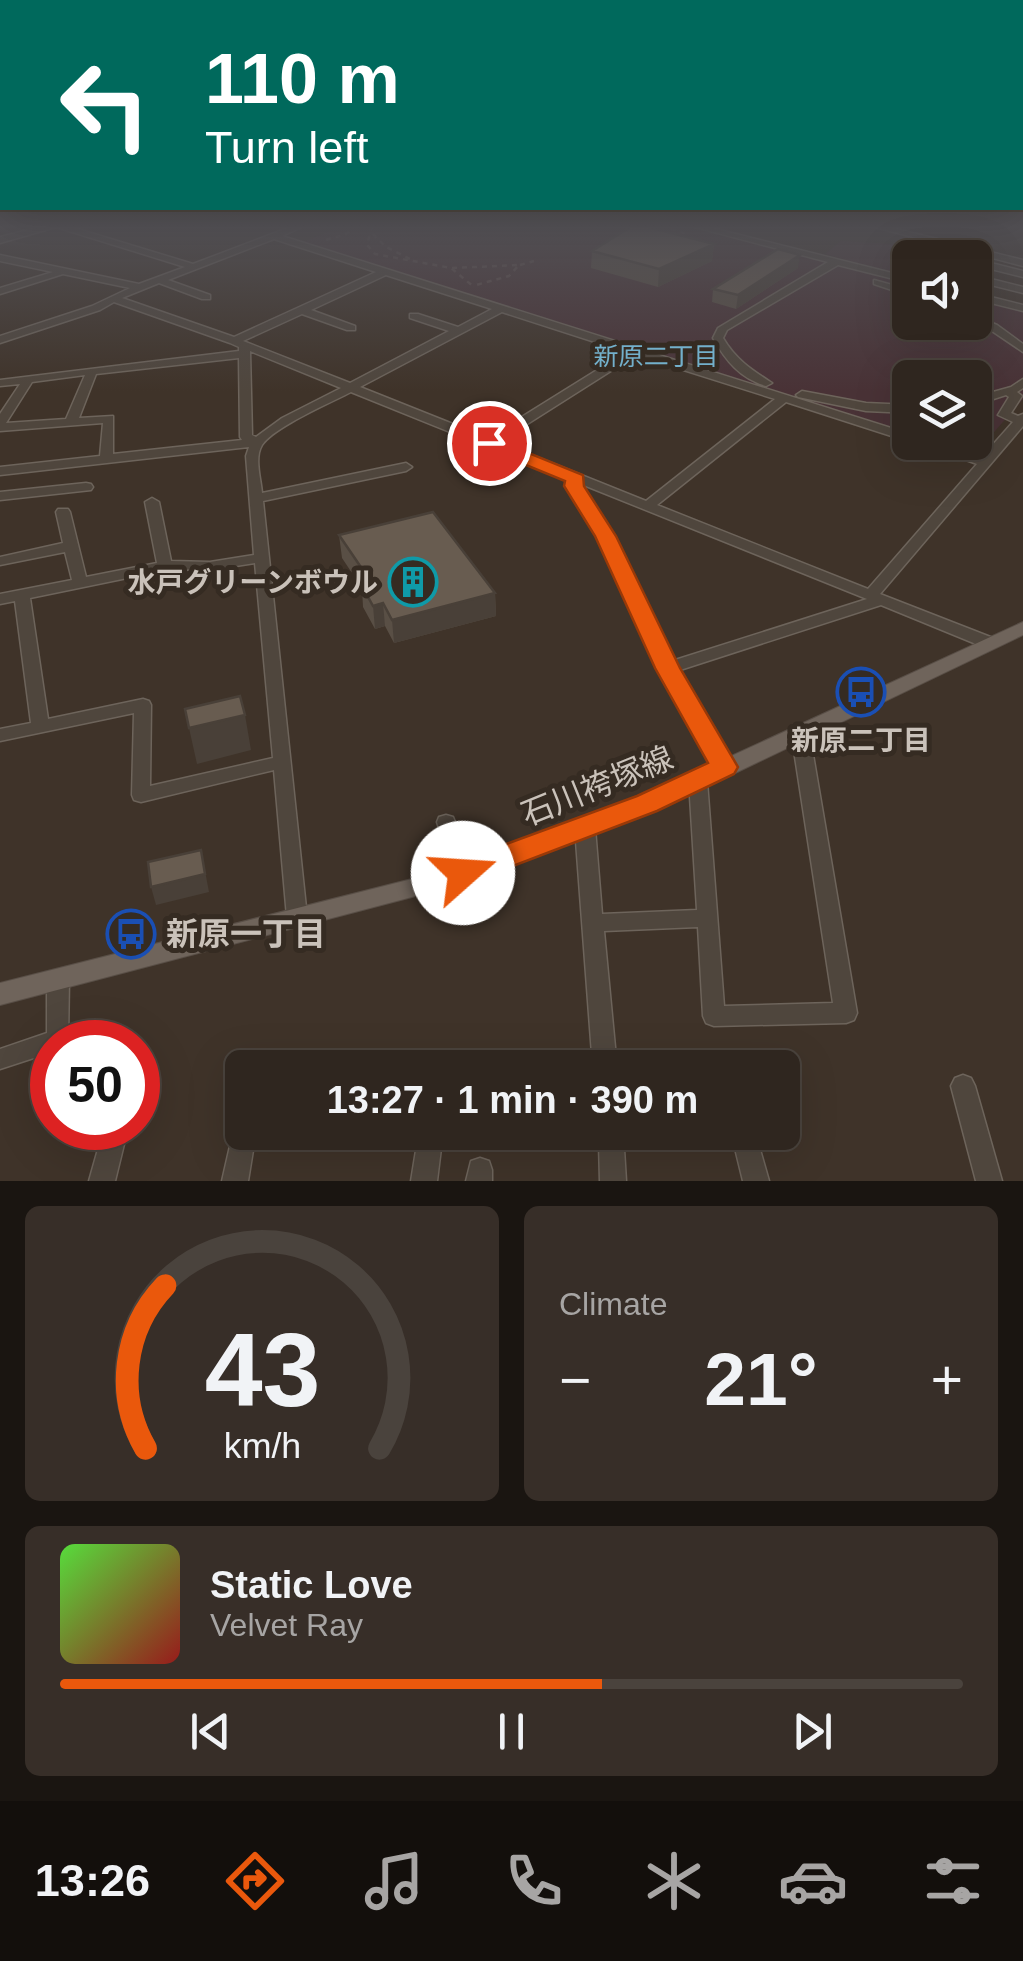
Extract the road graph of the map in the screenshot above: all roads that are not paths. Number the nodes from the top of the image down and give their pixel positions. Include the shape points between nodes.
1 (33, 281) edge
2 (110, 281) edge
3 (156, 281) edge
4 (162, 281) edge
5 (364, 281) edge
6 (413, 281) edge
7 (802, 281) edge
8 (992, 282) edge
9 (141, 287) junction
10 (1023, 290) edge
11 (0, 291) edge
12 (206, 297) dead end
13 (114, 298) junction
14 (992, 300) edge
15 (1023, 308) edge
16 (500, 309) junction
17 (302, 310) junction
18 (414, 316) dead end
19 (992, 326) edge
20 (0, 328) edge
21 (351, 328) dead end
22 (459, 330) junction
23 (14, 335) junction
24 (0, 340) edge
25 (240, 347) junction
26 (1023, 349) edge
27 (634, 351) junction
28 (92, 371) junction
29 (752, 378) junction
30 (28, 380) junction
31 (1023, 382) edge
32 (0, 383) edge
33 (739, 384) junction
34 (348, 389) junction
35 (1008, 392) junction
36 (992, 396) edge
37 (783, 398) junction
38 (892, 407) edge
39 (71, 422) junction
40 (1021, 422) edge
41 (0, 425) edge
42 (892, 432) edge
43 (257, 442) junction
44 (489, 443) junction
45 (106, 460) junction
46 (978, 460) edge
47 (984, 462) junction
48 (406, 467) dead end
49 (2, 476) edge
50 (576, 479) junction
51 (86, 486) dead end
52 (0, 496) edge
53 (256, 498) junction
54 (152, 502) dead end
55 (648, 506) junction
56 (63, 512) dead end
57 (71, 546) junction
58 (261, 558) junction
59 (0, 561) edge
60 (165, 566) junction
61 (80, 584) junction
62 (22, 595) junction
63 (878, 596) junction
64 (0, 599) edge
65 (1023, 628) edge
66 (988, 642) junction
67 (667, 668) junction
68 (40, 727) junction
69 (800, 731) junction
70 (0, 735) edge
71 (281, 762) junction
72 (724, 767) junction
73 (698, 781) junction
74 (446, 822) dead end
75 (585, 828) junction
76 (463, 873) junction
77 (297, 917) junction
78 (706, 918) junction
79 (592, 923) junction
80 (58, 979) junction
81 (0, 994) edge
82 (603, 1050) edge
83 (1, 1059) edge
84 (963, 1086) dead end
85 (110, 1150) edge
86 (241, 1150) edge
87 (428, 1150) edge
88 (612, 1150) edge
89 (748, 1150) edge
90 (102, 1181) edge
91 (236, 1181) edge
92 (424, 1181) edge
93 (613, 1181) edge
94 (756, 1181) edge
95 (989, 1181) edge

1 - 11 street
2 - 9 street
3 - 9 street
4 - 12 street
5 - 17 street
6 - 16 street
7 - 29 street via 723,328 718,338 727,354
8 - 10 street
9 - 13 street
13 - 23 street
13 - 25 street
14 - 15 street
16 - 22 street
16 - 27 street
17 - 21 street
17 - 25 street
18 - 22 street
19 - 26 street
20 - 23 street
22 - 34 street
23 - 24 street
25 - 28 street
25 - 34 street
25 - 43 street via 246,436
27 - 33 street
27 - 44 street
28 - 30 street
28 - 39 street
29 - 33 street
29 - 38 street via 810,397
30 - 32 street
30 - 41 street
31 - 35 street
33 - 37 street
34 - 43 street
34 - 44 street
35 - 36 street
35 - 40 street via 1016,396 1004,415
37 - 42 street
37 - 55 street
39 - 41 street
39 - 45 street via 109,419
40 - 47 street
43 - 45 street
43 - 53 street
44 - 50 street
45 - 49 street
46 - 47 street
47 - 63 street
48 - 53 street
50 - 55 street
50 - 67 street
51 - 52 street
53 - 58 street
54 - 60 street
55 - 63 street
56 - 57 street
57 - 59 street
57 - 61 street
58 - 60 street
58 - 71 street
60 - 61 street
61 - 62 street
62 - 64 street
62 - 68 street
63 - 66 street
63 - 67 street
65 - 66 main road, 石川袴塚線
66 - 69 main road, 石川袴塚線
67 - 72 street
68 - 70 street
68 - 71 street via 143,705 140,795
69 - 72 main road, 石川袴塚線
69 - 78 street via 846,1013 714,1016
71 - 77 street
72 - 73 main road, 石川袴塚線
73 - 75 main road, 石川袴塚線
73 - 78 street
74 - 76 street
75 - 76 main road, 石川袴塚線
75 - 79 street
76 - 77 main road, 石川袴塚線
77 - 80 main road, 石川袴塚線
78 - 79 street
79 - 82 street
80 - 81 main road, 石川袴塚線
80 - 83 street via 58,1040
84 - 95 street
85 - 90 street
86 - 91 street
87 - 92 street
88 - 93 street
89 - 94 street

